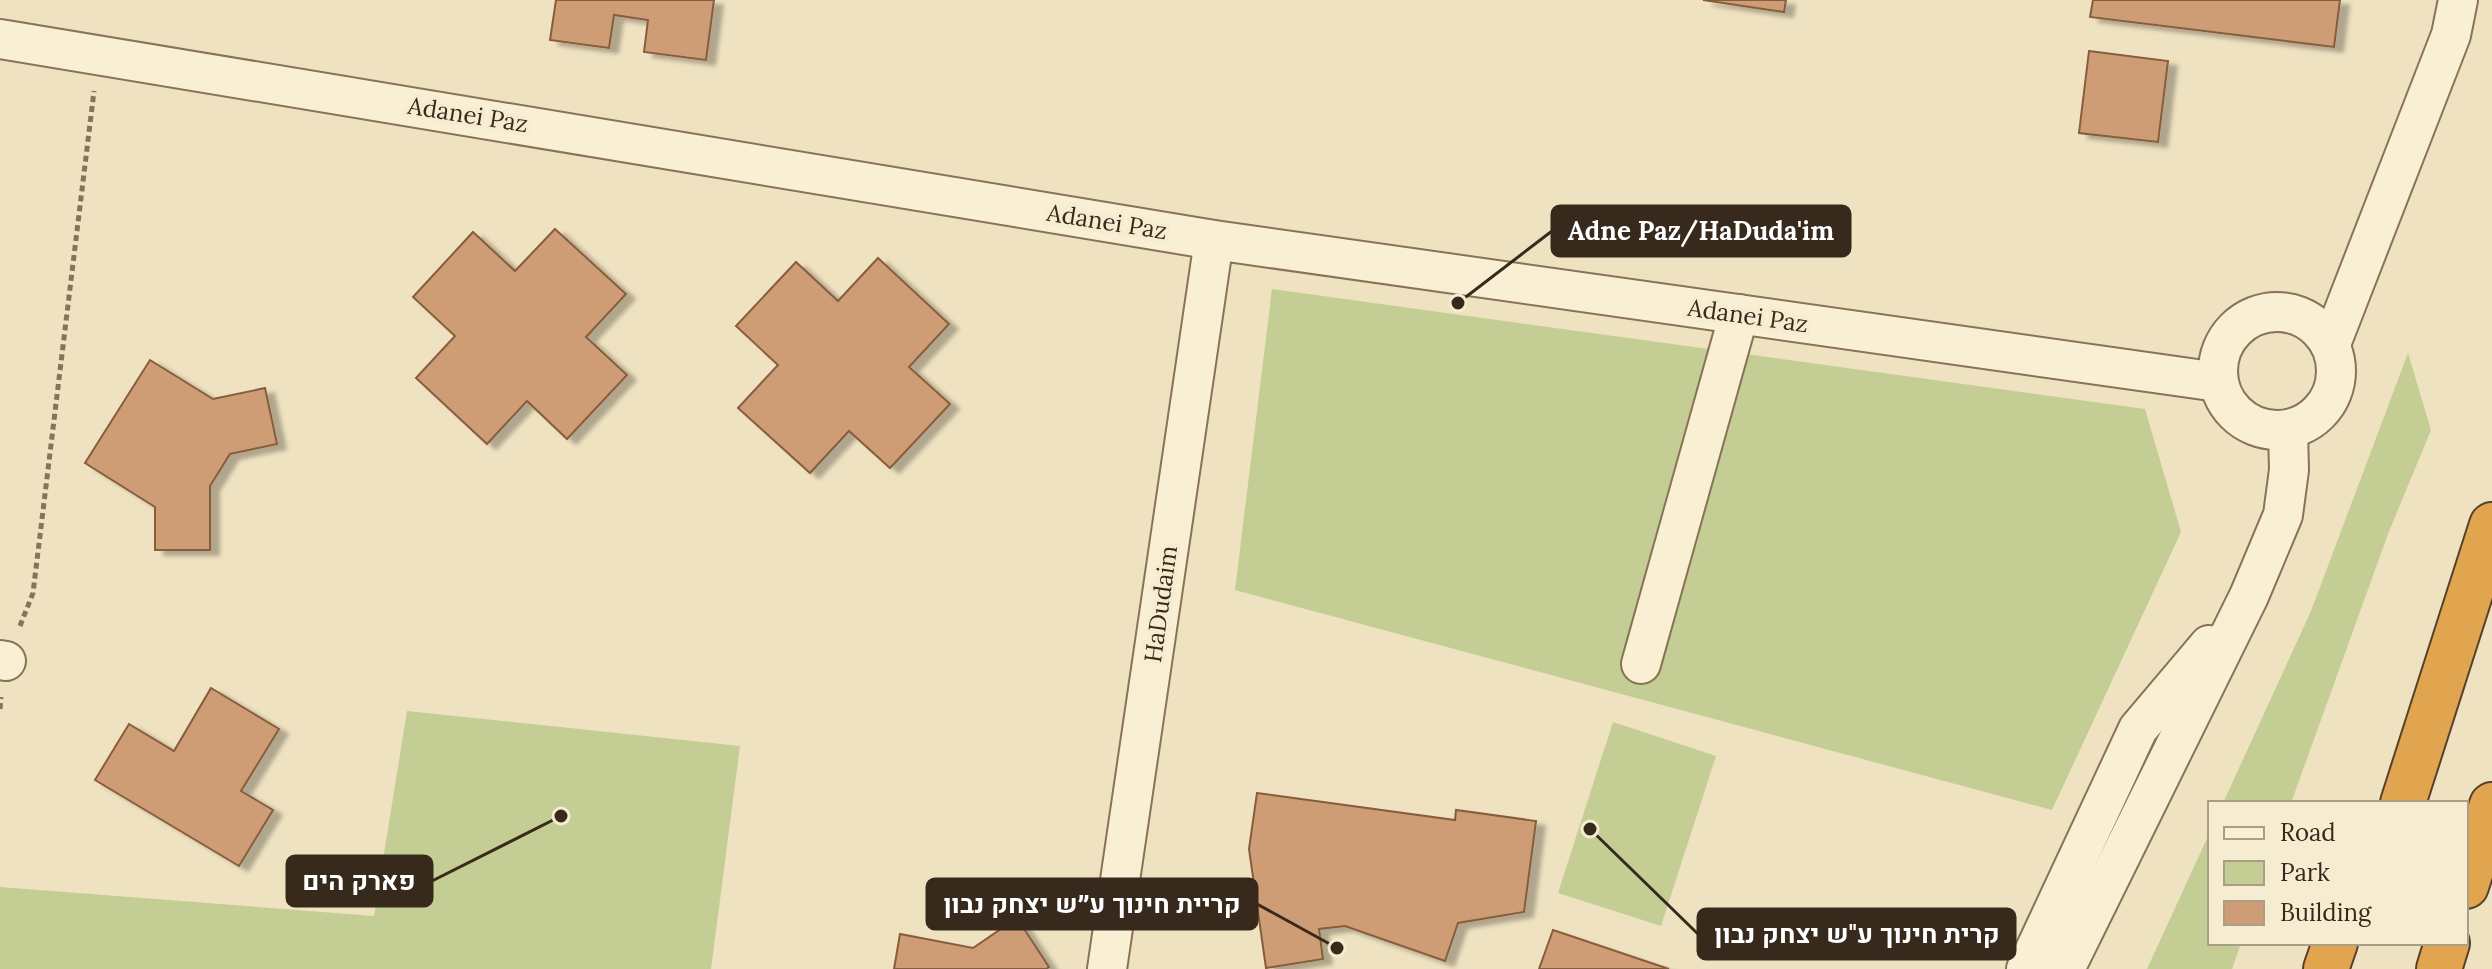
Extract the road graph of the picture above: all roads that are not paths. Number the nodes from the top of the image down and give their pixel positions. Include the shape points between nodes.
1 (2458, 0) edge
2 (0, 39) edge
3 (1214, 240) junction
4 (1739, 314) junction
5 (2331, 344) junction
6 (2218, 382) junction
7 (2288, 430) junction
8 (2488, 536) edge
9 (2249, 596) junction
10 (1641, 664) dead end
11 (2389, 801) edge
12 (2404, 801) edge
13 (2492, 805) edge
14 (2468, 880) edge
15 (2334, 945) edge
16 (2358, 945) edge
17 (2446, 945) edge
18 (1107, 969) edge
19 (2026, 969) edge
20 (2065, 969) edge
21 (2326, 969) edge
22 (2350, 969) edge
23 (2439, 969) edge

1 - 5 street via 2451,35
2 - 3 street, Adanei Paz
3 - 4 street, Adanei Paz
3 - 18 street, HaDudaim
4 - 6 street, Adanei Paz
4 - 10 street
5 - 6 street via 2318,327 2298,315 2257,314 2225,340 2217,362
5 - 7 street via 2336,385 2323,409
6 - 7 street via 2225,402 2239,417 2266,430
7 - 9 street via 2283,515
8 - 11 highway
8 - 12 highway
9 - 19 street via 2138,729
9 - 20 street
13 - 14 highway
15 - 21 highway
16 - 22 highway
17 - 23 highway

